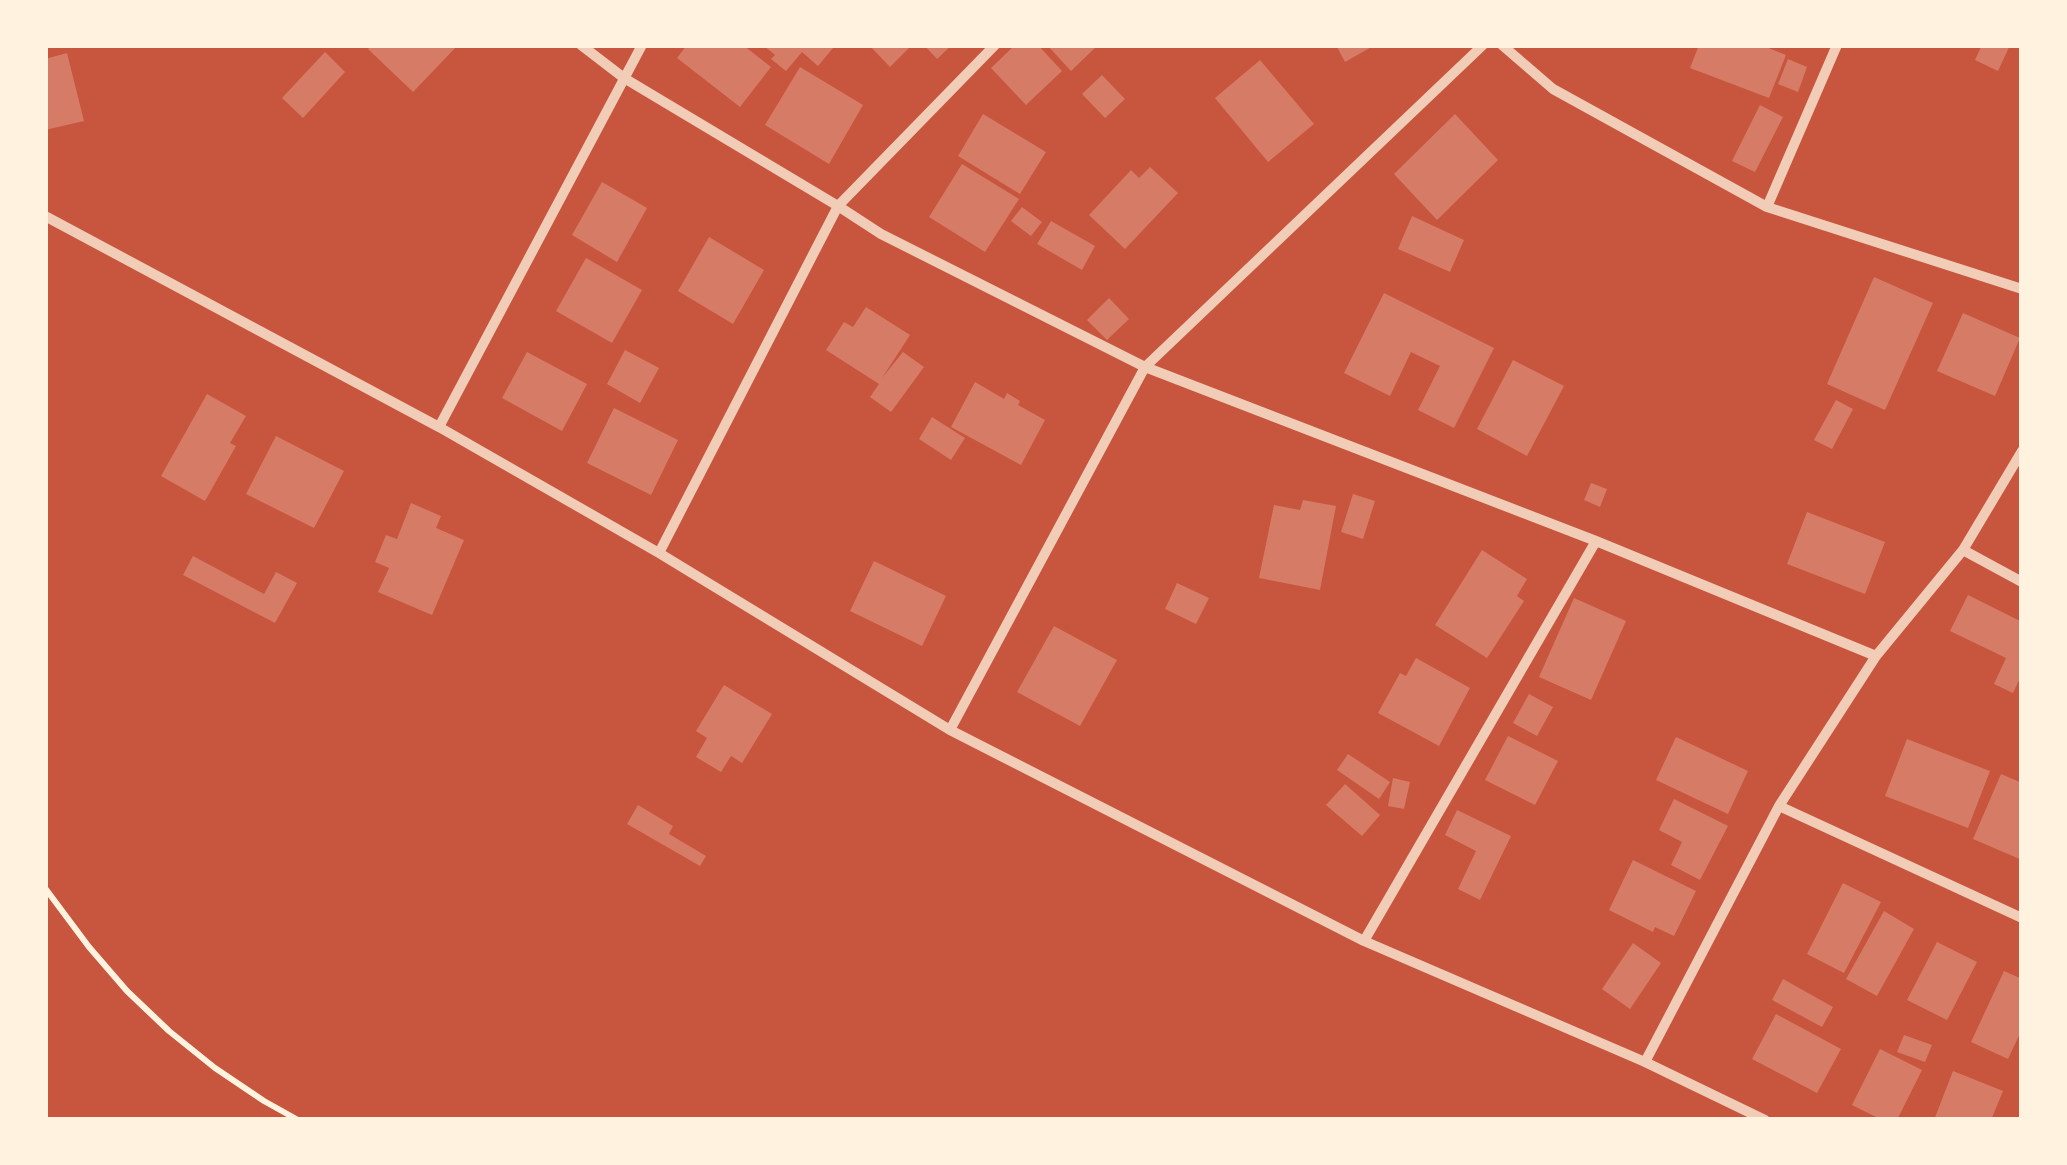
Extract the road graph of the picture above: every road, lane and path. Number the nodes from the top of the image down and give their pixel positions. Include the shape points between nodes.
1 (581, 45) edge
2 (642, 45) edge
3 (995, 45) edge
4 (1482, 45) edge
5 (1502, 45) edge
6 (1836, 45) edge
7 (624, 78) junction
8 (838, 206) junction
9 (1767, 208) junction
10 (45, 216) edge
11 (2022, 289) edge
12 (1146, 368) junction
13 (439, 428) junction
14 (2022, 451) edge
15 (1596, 541) junction
16 (1963, 550) junction
17 (659, 553) junction
18 (2022, 582) edge
19 (1876, 656) junction
20 (950, 730) junction
21 (1778, 806) junction
22 (45, 888) edge
23 (2022, 918) edge
24 (1364, 940) junction
25 (1644, 1062) junction
26 (298, 1120) edge
27 (1765, 1120) edge

1 - 7 street
2 - 7 street
3 - 8 street
4 - 12 street
5 - 9 street via 1552,89
6 - 9 street
7 - 8 street
7 - 13 street
8 - 12 street
8 - 17 street
9 - 11 street
10 - 13 street
12 - 15 street
12 - 20 street
13 - 17 street
14 - 16 street
15 - 19 street
15 - 24 street
16 - 18 street
16 - 19 street
17 - 20 street
19 - 21 street
20 - 24 street
21 - 23 street
21 - 25 street
22 - 26 path via 89,947 169,1032
24 - 25 street
25 - 27 street

